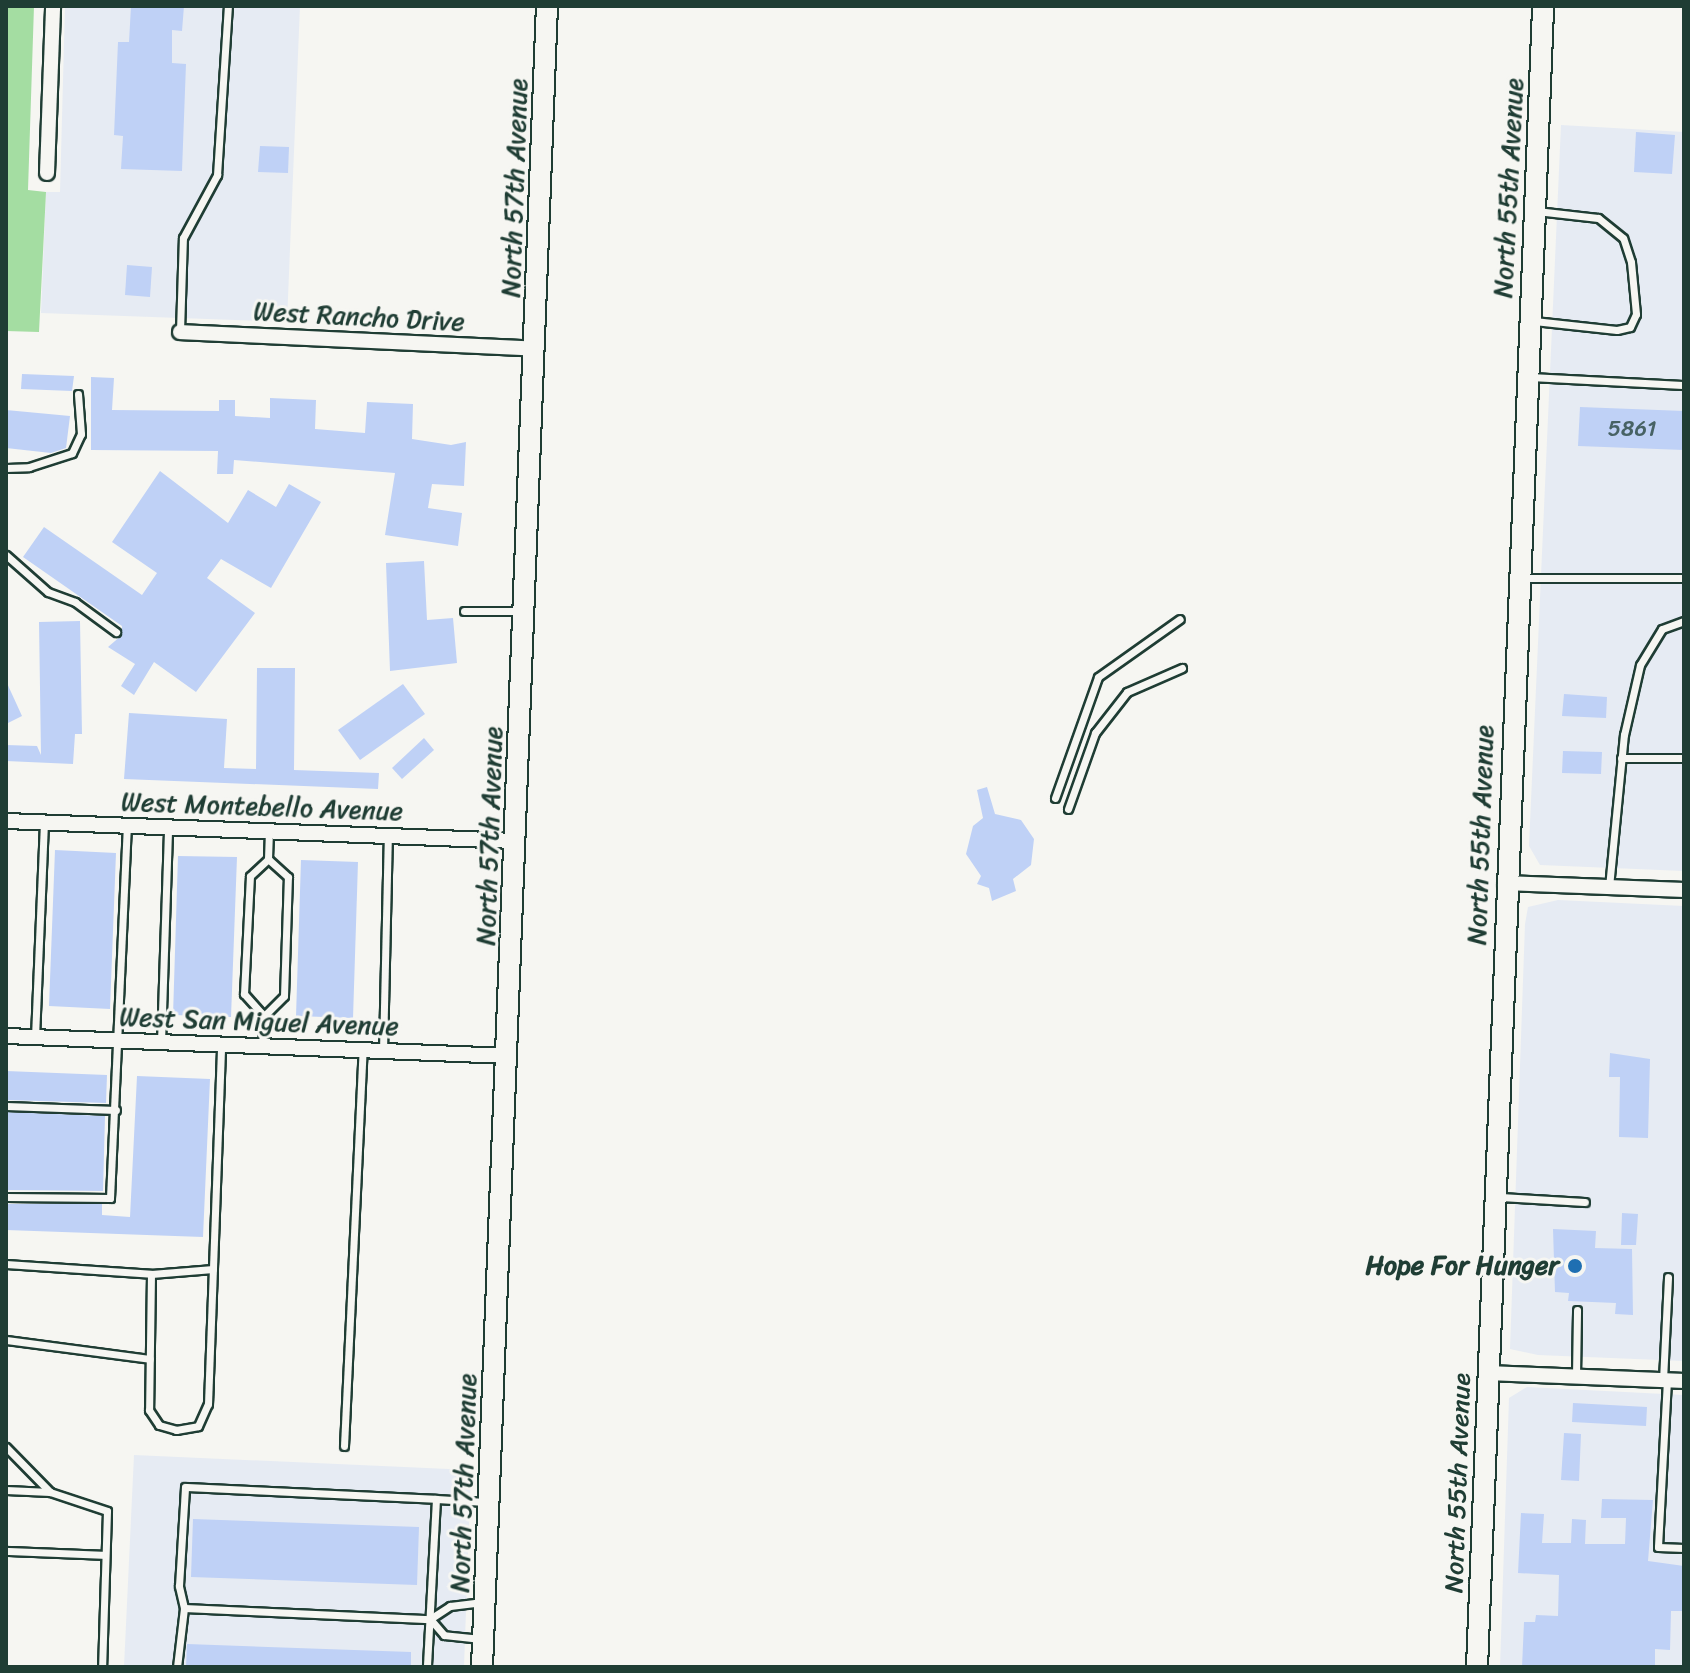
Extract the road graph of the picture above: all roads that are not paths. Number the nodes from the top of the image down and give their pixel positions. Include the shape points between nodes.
1 (53, 6) edge
2 (228, 6) edge
3 (547, 6) edge
4 (1543, 6) edge
5 (47, 173) dead end
6 (1534, 211) junction
7 (1529, 320) junction
8 (180, 332) joint
9 (536, 349) junction
10 (1527, 377) junction
11 (1684, 385) edge
12 (78, 394) dead end
13 (6, 468) edge
14 (6, 555) edge
15 (1518, 578) junction
16 (1684, 578) edge
17 (464, 611) dead end
18 (525, 611) junction
19 (1180, 619) dead end
20 (1684, 621) edge
21 (116, 632) dead end
22 (1182, 668) dead end
23 (1621, 758) junction
24 (1684, 758) edge
25 (1055, 798) dead end
26 (1068, 809) dead end
27 (6, 821) edge
28 (44, 822) junction
29 (127, 826) junction
30 (168, 827) junction
31 (269, 831) junction
32 (388, 836) junction
33 (515, 841) junction
34 (268, 859) junction
35 (1505, 883) junction
36 (1609, 887) junction
37 (1684, 890) edge
38 (264, 1016) junction
39 (6, 1036) edge
40 (35, 1037) junction
41 (117, 1040) junction
42 (161, 1042) junction
43 (221, 1044) junction
44 (262, 1046) junction
45 (363, 1050) junction
46 (383, 1051) junction
47 (509, 1056) junction
48 (6, 1106) edge
49 (116, 1110) junction
50 (6, 1197) edge
51 (1493, 1197) junction
52 (1585, 1202) dead end
53 (6, 1264) edge
54 (213, 1269) junction
55 (151, 1274) junction
56 (1668, 1277) dead end
57 (1577, 1310) dead end
58 (6, 1340) edge
59 (150, 1359) junction
60 (1488, 1373) junction
61 (1576, 1377) junction
62 (1665, 1380) junction
63 (1684, 1381) edge
64 (344, 1446) dead end
65 (6, 1447) edge
66 (6, 1490) edge
67 (50, 1492) junction
68 (436, 1499) junction
69 (489, 1502) junction
70 (1684, 1548) edge
71 (6, 1551) edge
72 (104, 1555) junction
73 (485, 1602) junction
74 (184, 1608) junction
75 (430, 1619) junction
76 (484, 1639) junction
77 (102, 1667) edge
78 (177, 1667) edge
79 (427, 1667) edge
80 (482, 1667) edge
81 (1477, 1667) edge

1 - 5 street
2 - 8 lane via 217,175 183,238
3 - 9 street, North 57th Avenue
4 - 6 street, North 55th Avenue
6 - 7 street, North 55th Avenue
6 - 7 lane via 1598,218 1616,231 1629,250 1636,314 1630,327 1617,330
7 - 10 street, North 55th Avenue
8 - 9 street, West Rancho Drive
9 - 18 street, North 57th Avenue
10 - 11 lane
10 - 15 street, North 55th Avenue
12 - 13 lane via 81,434 72,453 29,467
14 - 21 lane via 48,592 75,602
15 - 16 lane
15 - 35 street, North 55th Avenue
17 - 18 lane
18 - 33 street, North 57th Avenue
19 - 25 lane via 1098,677
20 - 23 lane via 1662,629 1650,644
22 - 26 lane via 1127,692 1095,733
23 - 24 lane
23 - 36 lane
27 - 28 street, West Montebello Avenue
28 - 29 street, West Montebello Avenue
28 - 40 lane
29 - 30 street, West Montebello Avenue
29 - 41 lane
30 - 31 street, West Montebello Avenue
30 - 42 lane
31 - 32 street, West Montebello Avenue
31 - 34 lane
32 - 33 street, West Montebello Avenue
32 - 46 lane
33 - 47 street, North 57th Avenue
34 - 38 lane via 250,876 244,994
34 - 38 lane via 288,877 284,996
35 - 36 street
35 - 51 street, North 55th Avenue
36 - 37 street
38 - 44 lane
39 - 40 street, West San Miguel Avenue
40 - 41 street, West San Miguel Avenue
41 - 42 street, West San Miguel Avenue
41 - 49 lane
42 - 43 street, West San Miguel Avenue
43 - 44 street, West San Miguel Avenue
43 - 54 lane
44 - 45 street, West San Miguel Avenue
45 - 46 street, West San Miguel Avenue
45 - 64 lane
46 - 47 street, West San Miguel Avenue
47 - 69 street, North 57th Avenue
48 - 49 lane
49 - 50 lane via 110,1198
51 - 52 lane
51 - 60 street, North 55th Avenue
53 - 55 lane
54 - 55 lane
54 - 59 lane via 208,1404 198,1426 176,1430 159,1425 149,1410
55 - 59 lane
56 - 62 lane
57 - 61 lane
58 - 59 lane
60 - 61 street
60 - 81 street, North 55th Avenue
61 - 62 street
62 - 63 street
62 - 70 lane via 1658,1547
65 - 67 lane
66 - 67 lane
67 - 72 lane via 107,1511
68 - 69 lane
68 - 74 lane via 185,1487 179,1586
68 - 75 lane
69 - 73 street, North 57th Avenue
71 - 72 lane
72 - 77 lane
73 - 75 lane via 450,1606
73 - 76 street, North 57th Avenue
74 - 75 lane
74 - 78 lane
75 - 76 lane via 444,1635
75 - 79 lane
76 - 80 street, North 57th Avenue

